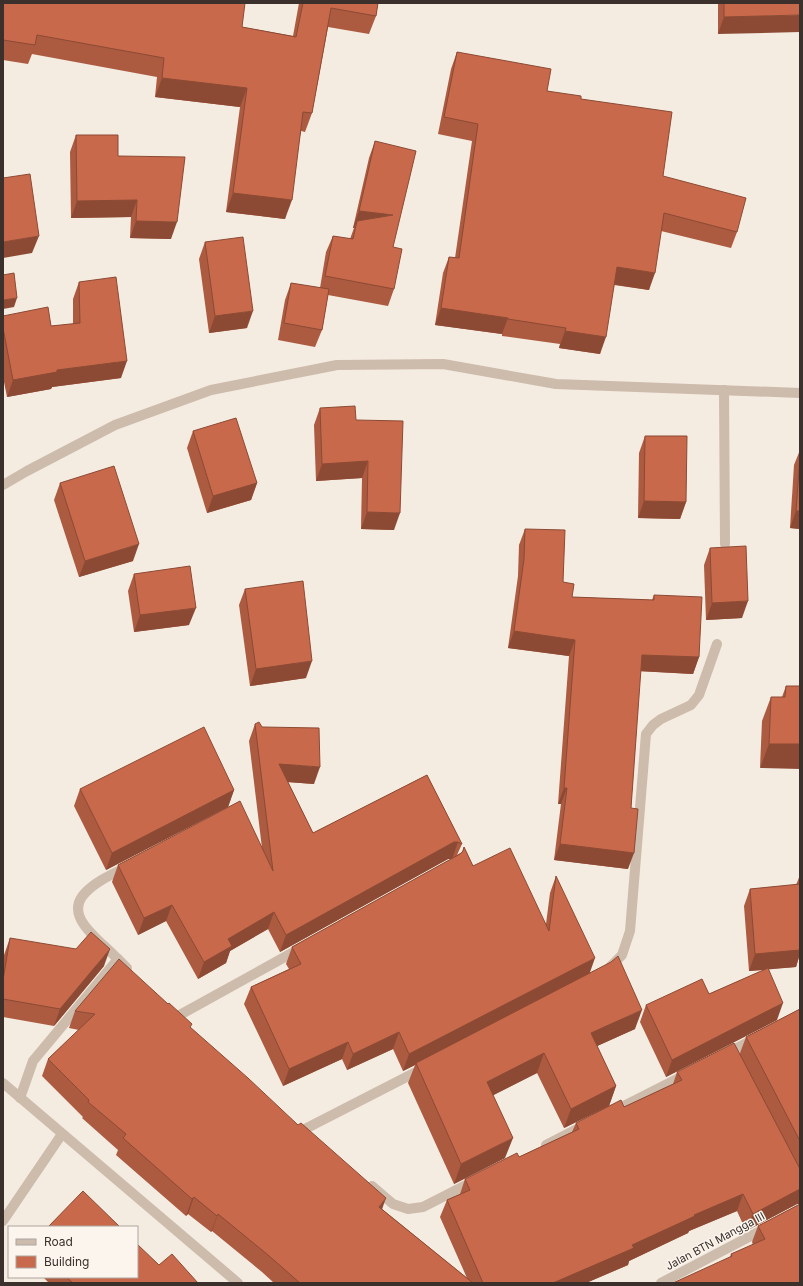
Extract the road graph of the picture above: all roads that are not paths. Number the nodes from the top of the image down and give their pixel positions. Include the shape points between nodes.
1 (724, 390) junction
2 (800, 393) edge
3 (3, 485) edge
4 (725, 544) dead end
5 (717, 644) dead end
6 (132, 864) edge
7 (308, 944) edge
8 (118, 959) junction
9 (134, 974) edge
10 (602, 976) edge
11 (178, 1016) edge
12 (766, 1033) edge
13 (717, 1058) edge
14 (431, 1064) edge
15 (696, 1069) edge
16 (3, 1083) edge
17 (20, 1098) junction
18 (605, 1115) edge
19 (591, 1122) edge
20 (303, 1130) edge
21 (62, 1134) junction
22 (535, 1151) edge
23 (486, 1176) edge
24 (363, 1179) edge
25 (3, 1221) edge
26 (772, 1224) edge
27 (238, 1283) edge
28 (662, 1283) edge

1 - 2 street
1 - 3 street via 556,384 443,364 337,365 211,390 115,425
1 - 4 street
5 - 10 street via 699,695 691,705 661,719 646,734 630,931 622,955
6 - 8 street via 98,882 79,902 78,913 85,928
7 - 11 street
8 - 9 street
8 - 17 street via 33,1061
12 - 13 street via 733,1055
14 - 20 street
15 - 18 street
16 - 17 street
17 - 21 street
19 - 22 street
21 - 25 street
21 - 27 street
23 - 24 street via 423,1207 408,1209 393,1204
26 - 28 street, Jalan BTN Mangga III

